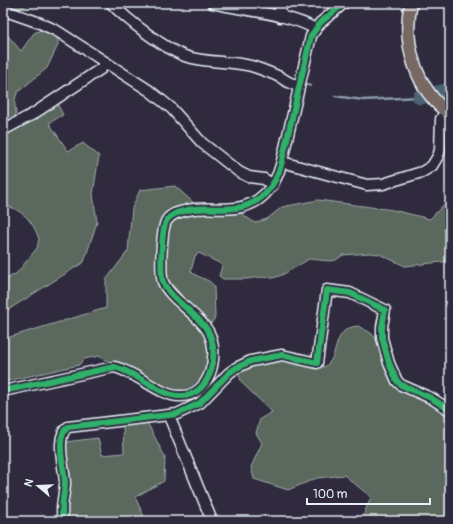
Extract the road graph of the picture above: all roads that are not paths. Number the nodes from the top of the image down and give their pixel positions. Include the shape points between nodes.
1 (111, 3) edge
2 (279, 3) edge
3 (344, 3) edge
4 (411, 3) edge
5 (218, 4) edge
6 (3, 10) edge
7 (280, 17) junction
8 (315, 29) junction
9 (106, 63) junction
10 (299, 86) junction
11 (448, 112) edge
12 (3, 130) edge
13 (282, 162) junction
14 (273, 185) junction
15 (3, 392) edge
16 (186, 396) junction
17 (193, 407) junction
18 (450, 410) edge
19 (169, 416) junction
20 (63, 521) edge
21 (212, 521) edge

1 - 10 street via 128,19 177,53 198,60 253,66
2 - 7 street
3 - 8 street
4 - 11 main road via 407,28 416,67 430,94
5 - 7 street
6 - 9 street via 53,29
7 - 8 street
8 - 10 street via 308,44
9 - 12 street via 33,114
9 - 14 street via 157,96 202,143 239,172 249,177 264,179
10 - 13 street
11 - 13 street via 441,119 440,150 432,166 422,172 383,184 372,186
13 - 14 street
14 - 16 street via 263,196 247,205 238,208 202,208 179,212 165,223 161,272 164,284 207,330 214,353 209,376 199,389
15 - 16 street via 114,367 173,395
16 - 17 street
17 - 18 street via 229,373 251,361 282,355 317,363 327,290 350,293 385,310 382,338 388,363 397,381 401,386 431,398
17 - 19 street
19 - 20 street via 65,430 61,449 64,479 61,508
19 - 21 street

